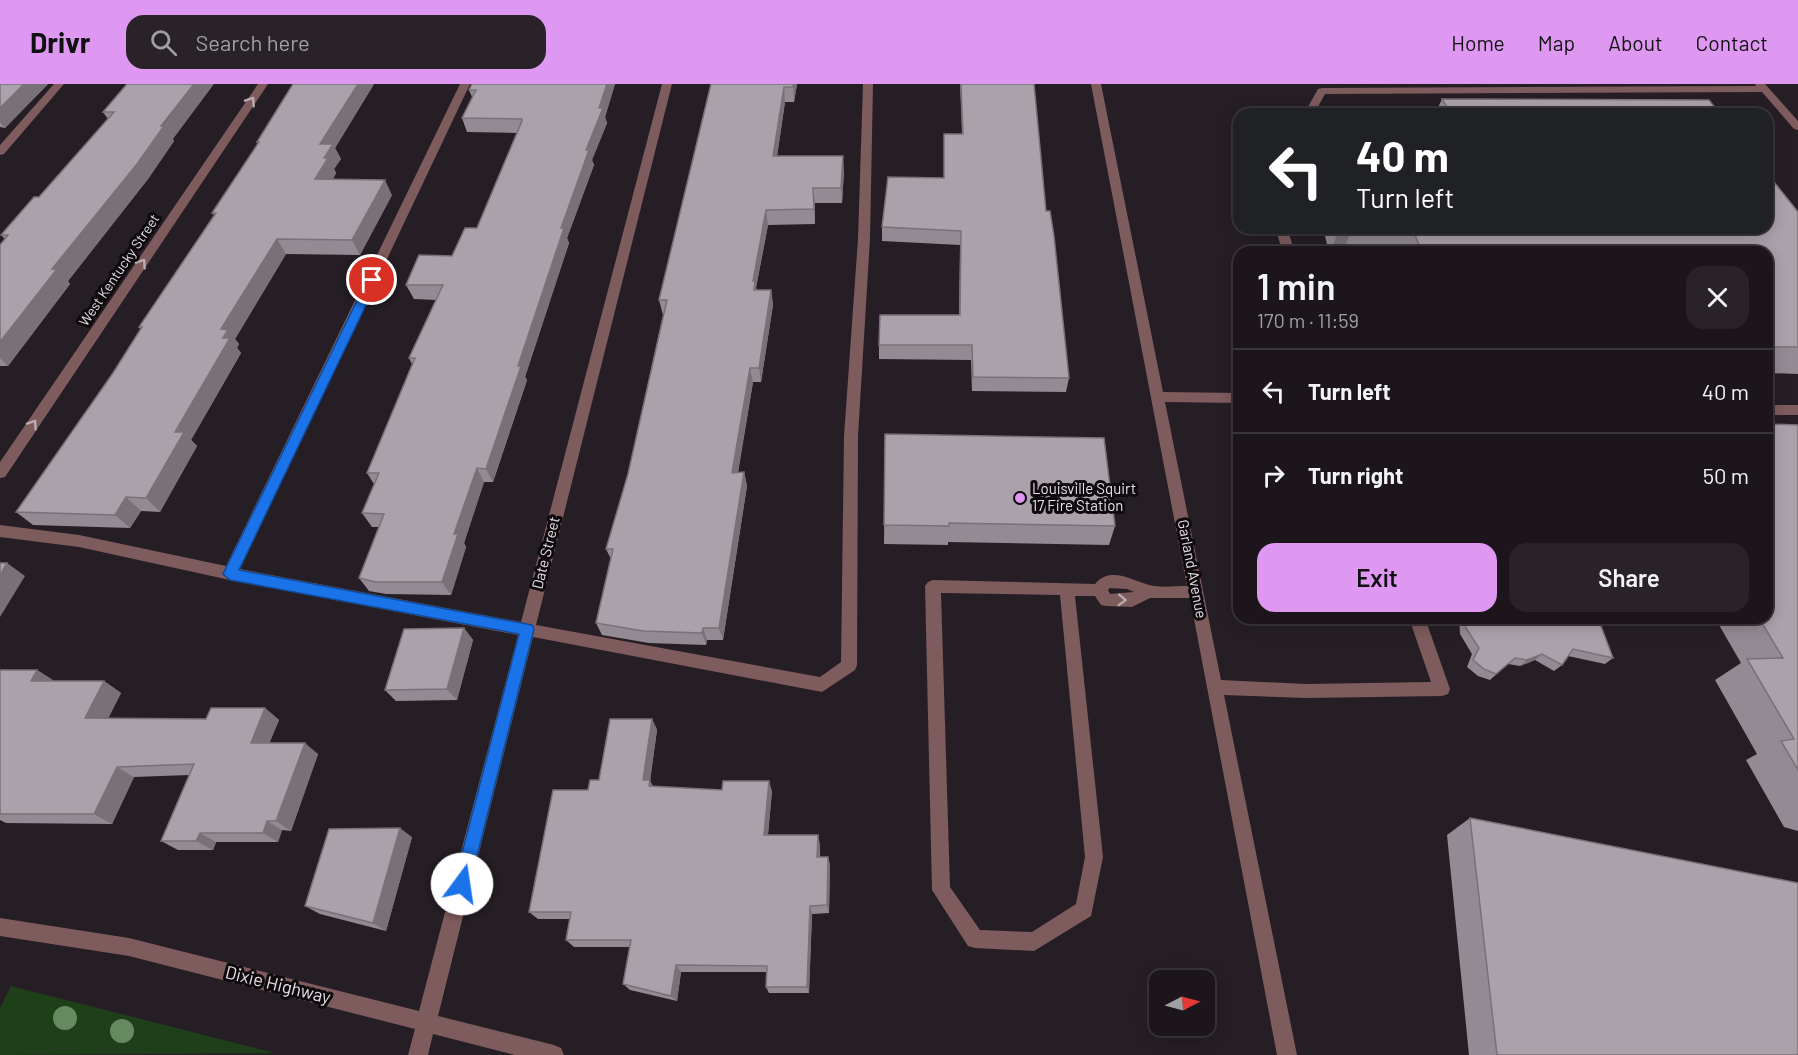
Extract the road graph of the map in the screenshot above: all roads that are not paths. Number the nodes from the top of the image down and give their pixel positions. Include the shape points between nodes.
1 (59, 84) edge
2 (263, 84) edge
3 (465, 84) edge
4 (667, 84) edge
5 (868, 84) edge
6 (1096, 84) edge
7 (1762, 86) edge
8 (1321, 87) edge
9 (1368, 87) edge
10 (1312, 108) edge
11 (1798, 127) edge
12 (0, 152) edge
13 (1158, 397) junction
14 (1233, 398) edge
15 (1773, 410) edge
16 (1798, 410) edge
17 (0, 472) edge
18 (0, 531) edge
19 (230, 574) junction
20 (1067, 589) junction
21 (1196, 592) junction
22 (1419, 624) edge
23 (527, 629) junction
24 (1215, 687) junction
25 (0, 927) edge
26 (426, 1023) junction
27 (418, 1055) edge
28 (554, 1055) edge
29 (1287, 1055) edge

1 - 12 street
17 -> 2 street, West Kentucky Street
3 - 19 street
4 - 23 street, Date Street
5 - 23 street via 864,239 851,436 849,665 822,685
6 - 13 street, Garland Avenue
7 - 9 street
7 - 11 street
8 - 9 street
8 - 10 street
13 - 14 street
13 - 21 street, Garland Avenue
15 - 16 street
18 - 19 street via 79,541
19 - 23 street
20 - 20 street via 933,586 941,890 975,939 1034,942 1084,909 1094,857
20 - 21 street via 1099,590 1106,600 1132,601 1148,592
21 - 24 street, Garland Avenue
22 - 24 street via 1442,689 1306,691
23 - 26 street, Date Street
24 - 29 street, Garland Avenue
25 - 26 street, Dixie Highway via 129,947
26 - 27 street, Date Street
26 - 28 street, Dixie Highway

